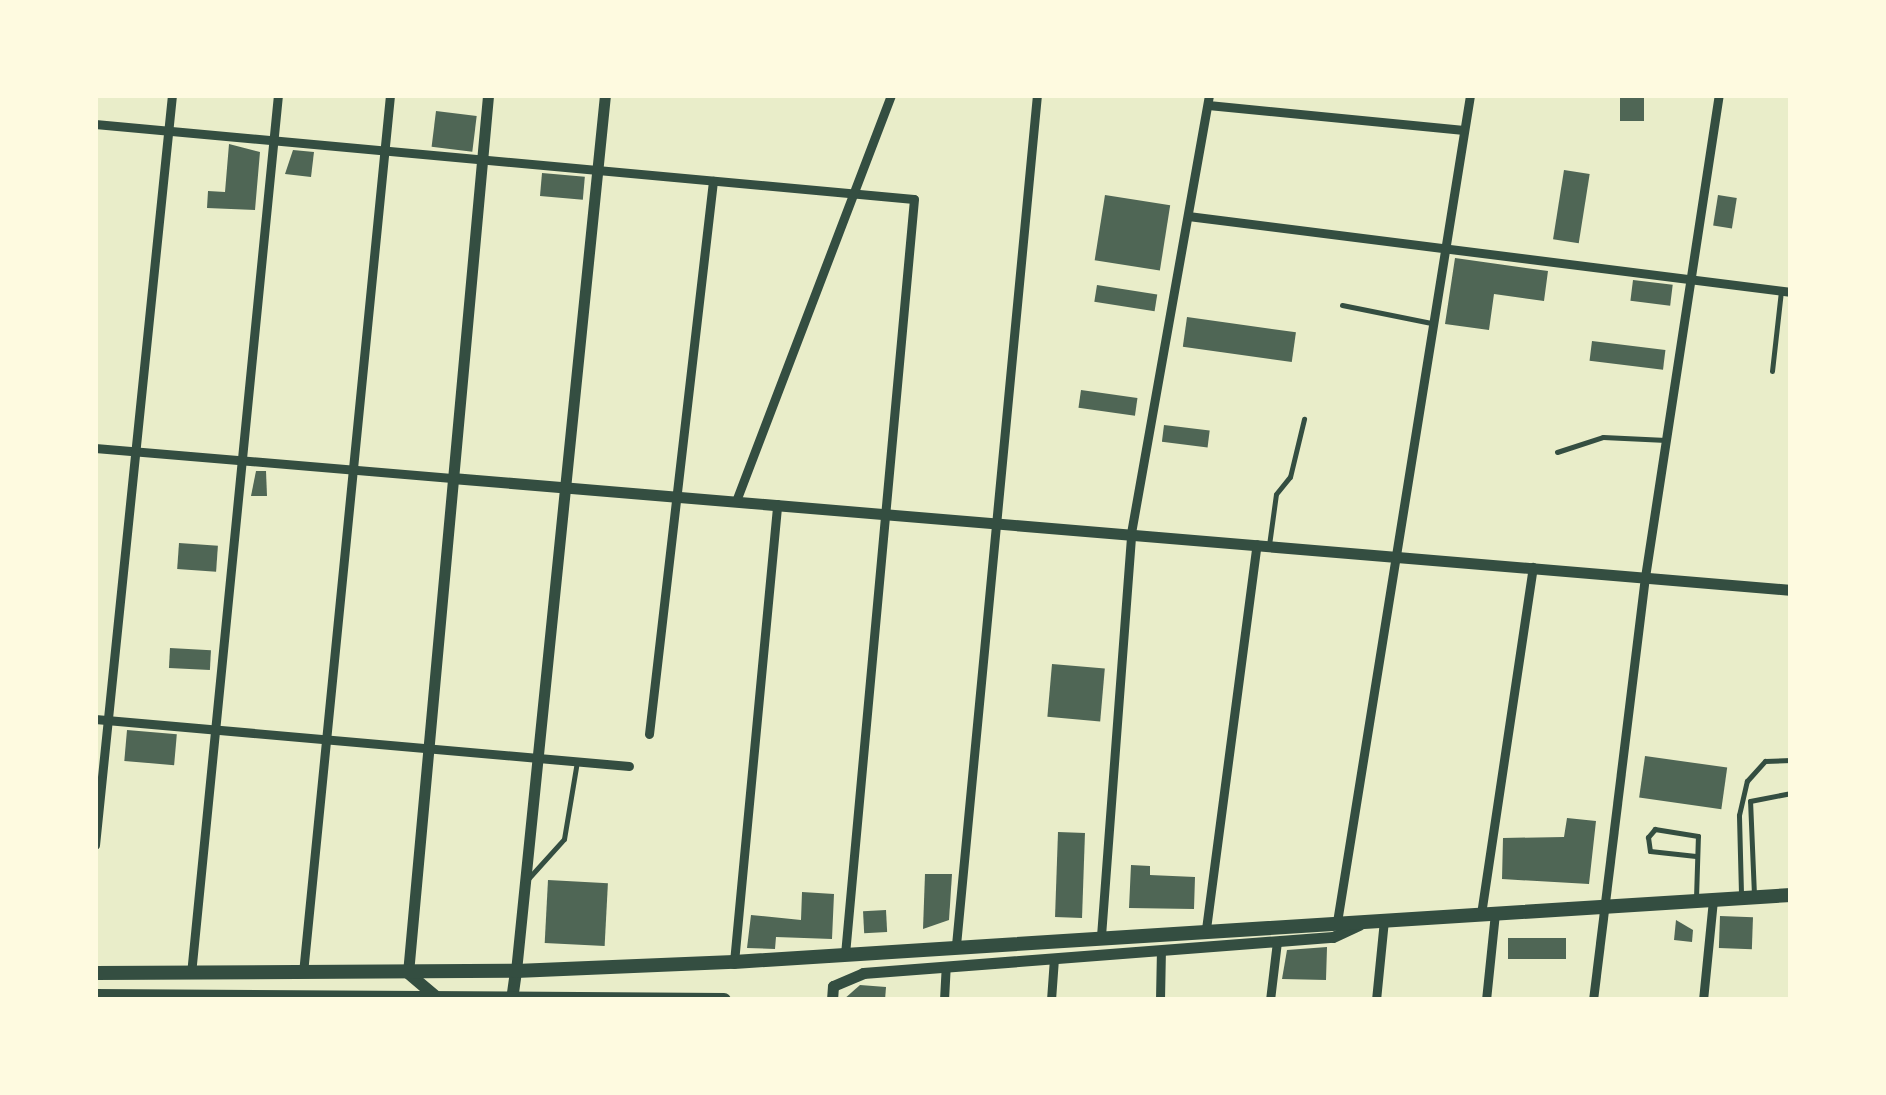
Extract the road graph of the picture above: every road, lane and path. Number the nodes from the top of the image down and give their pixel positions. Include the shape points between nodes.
1 (172, 95) edge
2 (278, 95) edge
3 (390, 95) edge
4 (488, 95) edge
5 (605, 95) edge
6 (891, 95) edge
7 (1037, 95) edge
8 (1470, 95) edge
9 (1719, 95) edge
10 (1208, 100) edge
11 (95, 124) edge
12 (1464, 130) junction
13 (168, 131) junction
14 (273, 140) junction
15 (384, 150) junction
16 (480, 160) junction
17 (598, 171) junction
18 (713, 181) junction
19 (854, 194) junction
20 (1188, 216) junction
21 (1446, 249) junction
22 (1690, 280) junction
23 (1786, 292) edge
24 (1342, 305) dead end
25 (1434, 324) junction
26 (1772, 371) dead end
27 (1304, 419) dead end
28 (1666, 440) junction
29 (95, 448) edge
30 (136, 452) junction
31 (1557, 452) dead end
32 (242, 460) junction
33 (353, 470) junction
34 (452, 478) junction
35 (565, 487) junction
36 (678, 496) junction
37 (736, 501) junction
38 (776, 504) junction
39 (882, 513) junction
40 (993, 522) junction
41 (1131, 534) junction
42 (1263, 544) junction
43 (1398, 555) junction
44 (1534, 567) junction
45 (1644, 576) junction
46 (1791, 590) edge
47 (100, 719) edge
48 (214, 727) junction
49 (649, 734) dead end
50 (324, 736) junction
51 (427, 745) junction
52 (536, 754) junction
53 (578, 758) junction
54 (1791, 760) edge
55 (629, 766) dead end
56 (1791, 793) edge
57 (95, 845) edge
58 (1696, 856) junction
59 (525, 882) junction
60 (1791, 894) edge
61 (1748, 897) junction
62 (1696, 900) junction
63 (1713, 900) junction
64 (1601, 906) junction
65 (1488, 914) junction
66 (1384, 920) junction
67 (1368, 921) junction
68 (1337, 922) junction
69 (1206, 929) junction
70 (1101, 936) junction
71 (1277, 941) junction
72 (956, 944) junction
73 (1162, 950) junction
74 (845, 954) junction
75 (1054, 958) junction
76 (734, 962) junction
77 (946, 966) junction
78 (516, 971) junction
79 (95, 973) edge
80 (408, 973) junction
81 (191, 974) junction
82 (303, 975) junction
83 (95, 996) edge
84 (440, 998) edge
85 (513, 998) edge
86 (722, 1000) edge
87 (832, 1000) edge
88 (944, 1000) edge
89 (1051, 1000) edge
90 (1160, 1000) edge
91 (1270, 1000) edge
92 (1376, 1000) edge
93 (1486, 1000) edge
94 (1592, 1000) edge
95 (1703, 1000) edge

1 - 13 street
2 - 14 street
3 - 15 street
4 - 16 street
5 - 17 street
6 - 19 street
7 - 40 street
8 - 12 street
9 - 22 street
10 - 12 street
10 - 20 street
11 - 13 street
12 - 21 street
13 - 14 street
13 - 30 street
14 - 15 street
14 - 32 street
15 - 16 street
15 - 33 street
16 - 17 street
16 - 34 street
17 - 18 street
17 - 35 street
18 - 19 street
18 - 36 street
19 - 37 street
19 - 39 street via 914,199
20 - 21 street
20 - 41 street
21 - 22 street
21 - 25 street
22 - 23 street
22 - 28 street
23 - 26 lane
24 - 25 lane
25 - 43 street
27 - 42 lane
28 - 31 lane via 1602,438
28 - 45 street
29 - 30 street
30 - 32 street
30 - 47 street
32 - 33 street
32 - 48 street
33 - 34 street
33 - 50 street
34 - 35 street
34 - 51 street
35 - 36 street
35 - 52 street
36 - 37 street
36 - 49 street
37 - 38 street
38 - 39 street
38 - 76 street
39 - 40 street
39 - 74 street
40 - 41 street
40 - 72 street
41 - 42 street
41 - 70 street
42 - 43 street
42 - 69 street
43 - 44 street
43 - 68 street
44 - 45 street
44 - 65 street
45 - 46 street
45 - 64 street
47 - 48 street
47 - 57 street
48 - 50 street
48 - 81 street
50 - 51 street
50 - 82 street
51 - 52 street
51 - 80 street
52 - 53 street
52 - 59 street
53 - 55 street
53 - 59 lane via 564,839
54 - 61 lane via 1764,761 1747,781 1740,816
56 - 61 lane via 1759,794 1750,802
58 - 58 lane via 1694,832 1655,829 1648,837 1650,851
58 - 62 lane
59 - 78 street
60 - 61 main road
61 - 63 main road
62 - 63 main road
62 - 64 main road
63 - 95 street
64 - 65 main road
64 - 94 street
65 - 66 main road
65 - 93 street
66 - 67 main road
66 - 92 street
67 - 68 main road
67 - 71 street via 1332,937
68 - 69 main road
69 - 70 main road
70 - 72 main road
71 - 73 street
71 - 91 street
72 - 74 main road
73 - 75 street
73 - 90 street
74 - 76 main road
75 - 77 street
75 - 89 street
76 - 78 main road
77 - 87 street via 863,973 834,986
77 - 88 street
78 - 80 main road
78 - 85 main road
79 - 81 main road
80 - 82 main road
80 - 84 main road
81 - 82 main road
83 - 84 main road
84 - 85 main road
85 - 86 main road

